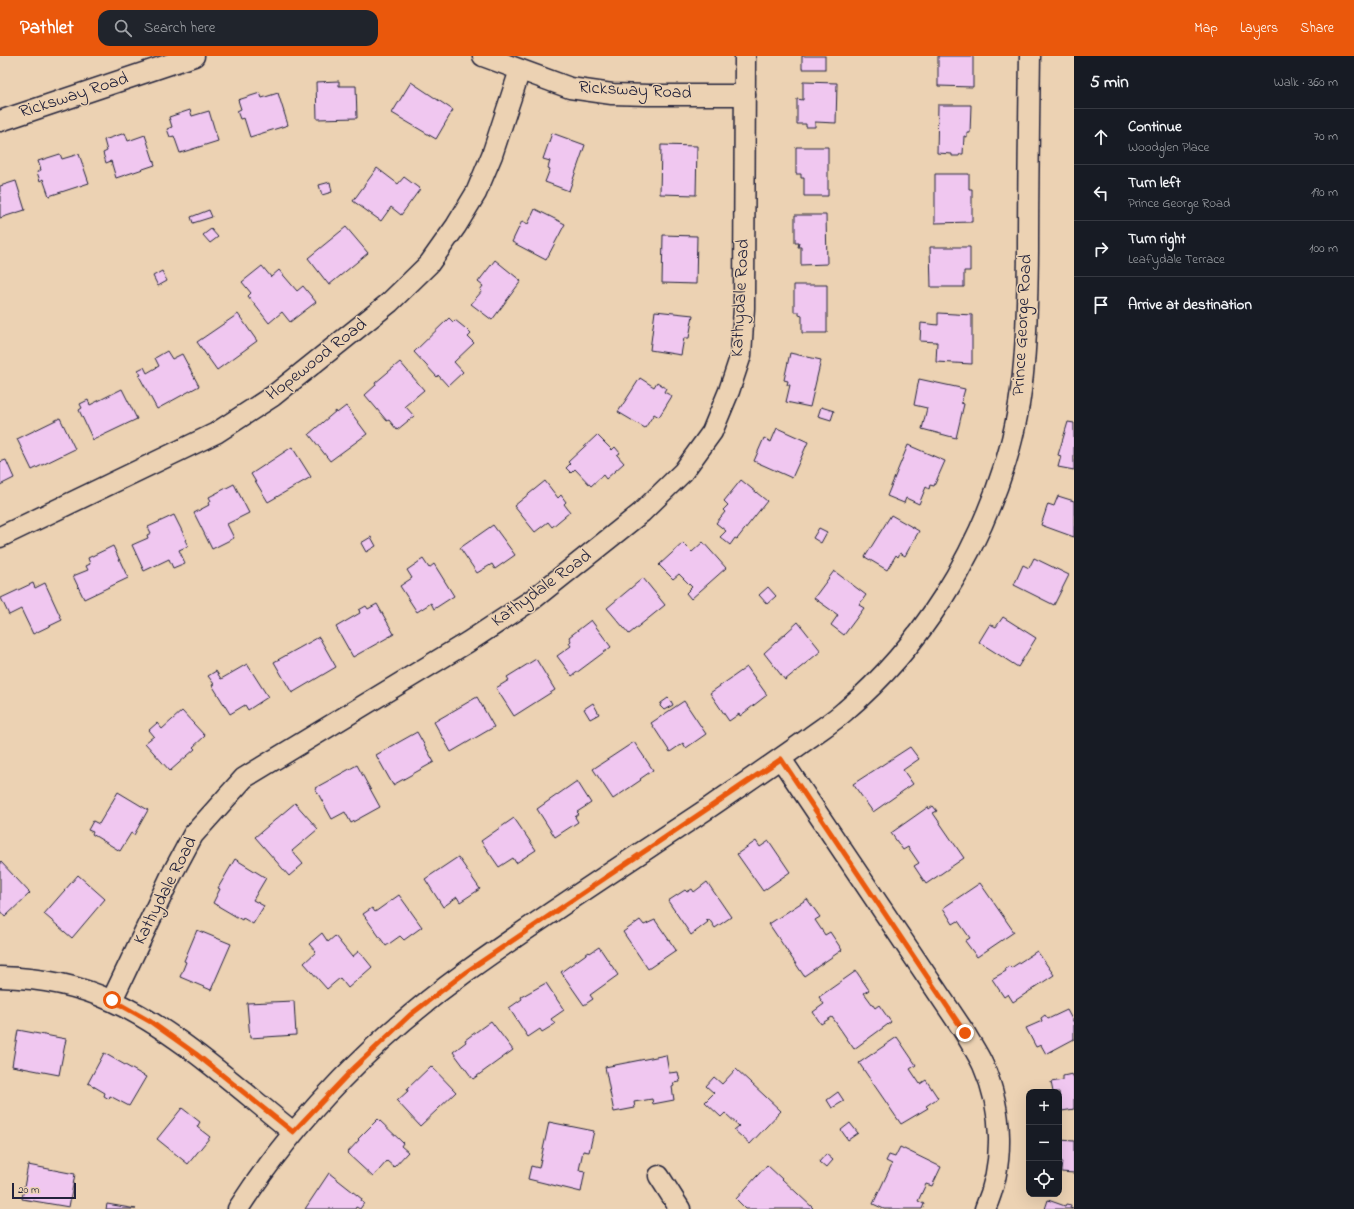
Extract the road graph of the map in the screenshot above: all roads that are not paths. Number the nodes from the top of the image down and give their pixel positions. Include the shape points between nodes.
1 (194, 56) edge
2 (483, 56) edge
3 (745, 56) edge
4 (1030, 56) edge
5 (520, 70) junction
6 (745, 95) junction
7 (0, 121) edge
8 (0, 537) edge
9 (781, 759) junction
10 (0, 977) edge
11 (112, 1000) junction
12 (293, 1132) junction
13 (659, 1176) dead end
14 (238, 1209) edge
15 (680, 1209) edge
16 (985, 1209) edge

1 - 7 street, Ricksway Road
2 - 5 street, Ricksway Road
3 - 6 street, Kathydale Road
4 - 9 street, Prince George Road via 1027,334 1021,398 1007,458 990,507 959,574 920,631 882,676 844,712
5 - 6 street, Ricksway Road via 570,88 612,94
5 - 8 street, Hopewood Road via 492,155 476,193 429,264 389,303 273,396 216,433
6 - 11 street, Kathydale Road via 744,308 741,355 712,432 683,472 641,513 532,600 468,642 244,778 193,835
9 - 12 street, Prince George Road via 466,972 410,1015 353,1069
9 - 16 street via 965,1033 983,1065 996,1101 999,1129 998,1163 991,1197
10 - 11 street via 48,982
11 - 12 street via 151,1022 196,1054
12 - 14 street, Prince George Road
13 - 15 street

